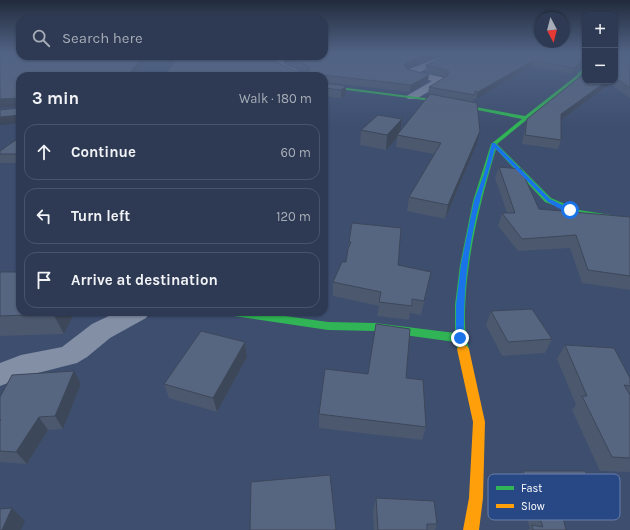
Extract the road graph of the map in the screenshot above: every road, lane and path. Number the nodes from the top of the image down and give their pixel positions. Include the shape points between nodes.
1 (432, 78) edge
2 (576, 78) edge
3 (328, 86) edge
4 (412, 97) junction
5 (526, 118) junction
6 (494, 144) junction
7 (630, 220) edge
8 (130, 316) edge
9 (259, 316) edge
10 (460, 338) junction
11 (0, 375) edge
12 (471, 530) edge

1 - 4 street via 441,80
2 - 5 street
3 - 4 street
4 - 5 street
5 - 6 street
6 - 7 street via 548,200 558,206
6 - 10 street via 477,201 464,264
8 - 11 street via 102,331 68,356 21,366
9 - 10 street via 328,326 375,327
10 - 12 street via 479,422 476,498

